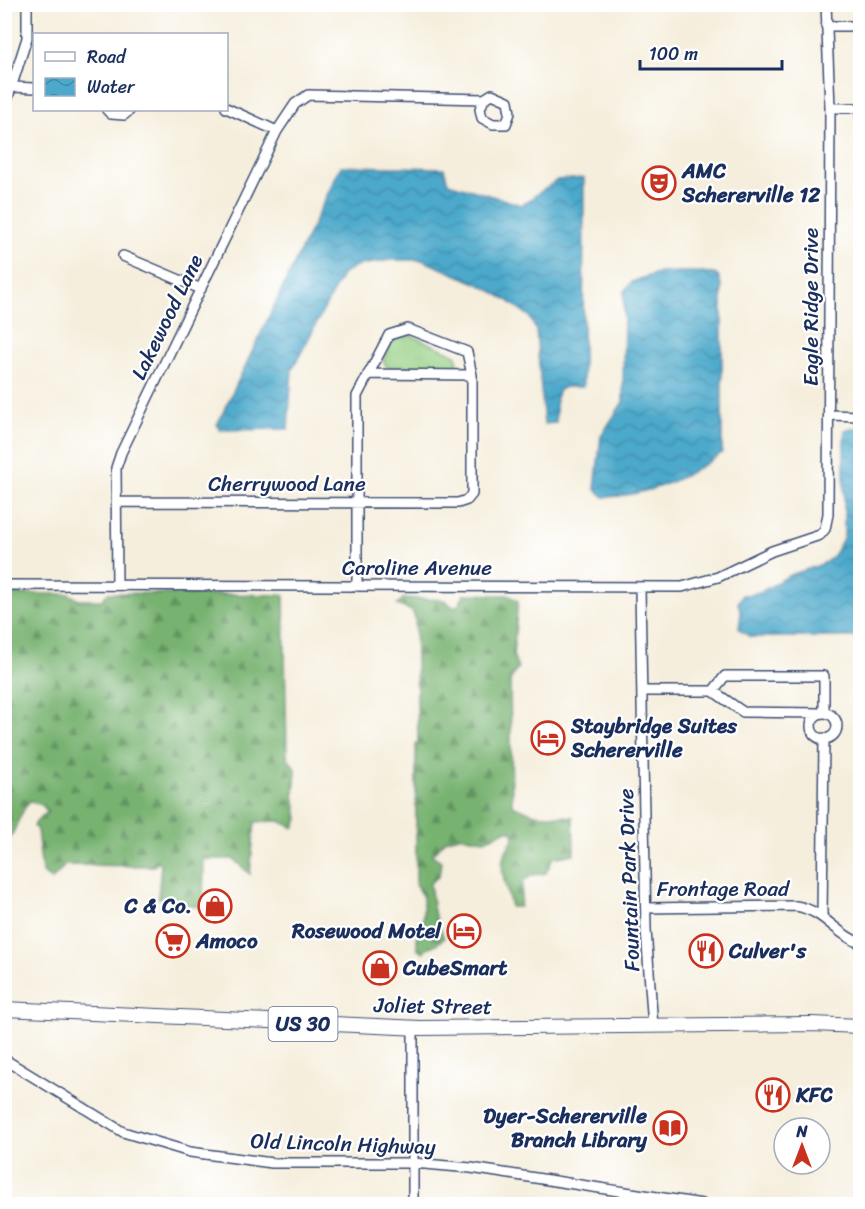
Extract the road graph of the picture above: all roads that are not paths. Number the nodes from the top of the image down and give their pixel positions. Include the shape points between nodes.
1 (27, 4) edge
2 (826, 4) edge
3 (826, 26) junction
4 (861, 26) edge
5 (13, 87) junction
6 (33, 88) edge
7 (484, 99) dead end
8 (830, 108) junction
9 (861, 108) edge
10 (228, 109) edge
11 (4, 110) edge
12 (108, 111) edge
13 (129, 111) edge
14 (278, 131) junction
15 (123, 256) dead end
16 (201, 289) junction
17 (368, 374) junction
18 (472, 375) junction
19 (829, 416) junction
20 (861, 416) edge
21 (116, 502) junction
22 (357, 503) junction
23 (820, 535) joint
24 (4, 585) edge
25 (117, 585) junction
26 (357, 586) junction
27 (640, 588) junction
28 (642, 691) junction
29 (713, 691) junction
30 (822, 713) junction
31 (824, 738) junction
32 (646, 908) junction
33 (822, 917) junction
34 (861, 943) edge
35 (4, 1010) edge
36 (861, 1026) edge
37 (653, 1027) junction
38 (413, 1028) junction
39 (4, 1059) edge
40 (413, 1163) junction
41 (650, 1201) edge
42 (413, 1204) edge
43 (702, 1204) edge

1 - 5 street via 27,38
2 - 3 street, Eagle Ridge Drive
3 - 4 street
3 - 8 street, Eagle Ridge Drive
5 - 6 street
5 - 11 street
7 - 14 street, Lakewood Lane via 308,95 295,104
8 - 9 street
8 - 19 street, Eagle Ridge Drive
10 - 14 street
12 - 13 street via 124,115
14 - 16 street, Lakewood Lane
15 - 16 street
16 - 21 street, Lakewood Lane via 121,453 116,468
17 - 18 street
17 - 18 street via 389,335 408,329 467,352
17 - 22 street via 357,396
18 - 22 street, Cherrywood Lane via 472,494 467,500
19 - 20 street
19 - 23 street, Eagle Ridge Drive via 828,514
21 - 22 street, Cherrywood Lane
21 - 25 street, Lakewood Lane
22 - 26 street
23 - 27 street, Caroline Avenue via 772,551 718,577 682,587
24 - 25 street, Caroline Avenue
25 - 26 street, Caroline Avenue
26 - 27 street, Caroline Avenue
27 - 28 street, Fountain Park Drive
28 - 29 street
28 - 32 street, Fountain Park Drive
29 - 30 street via 743,712
29 - 30 street via 725,676 824,676
30 - 31 street via 812,720 812,729 816,736
30 - 31 street via 832,715 837,726 831,736
31 - 33 street
32 - 33 street, Frontage Road via 788,905 812,909
32 - 37 street, Fountain Park Drive
33 - 34 street, Frontage Road via 851,940
35 - 38 main road, Joliet Street / US 30
36 - 37 main road, Joliet Street / US 30
37 - 38 main road, Joliet Street / US 30
38 - 40 street
39 - 40 street, Old Lincoln Highway via 123,1132 190,1152 272,1163
40 - 41 street, Old Lincoln Highway via 471,1168
40 - 42 street
41 - 43 street, Old Lincoln Highway

